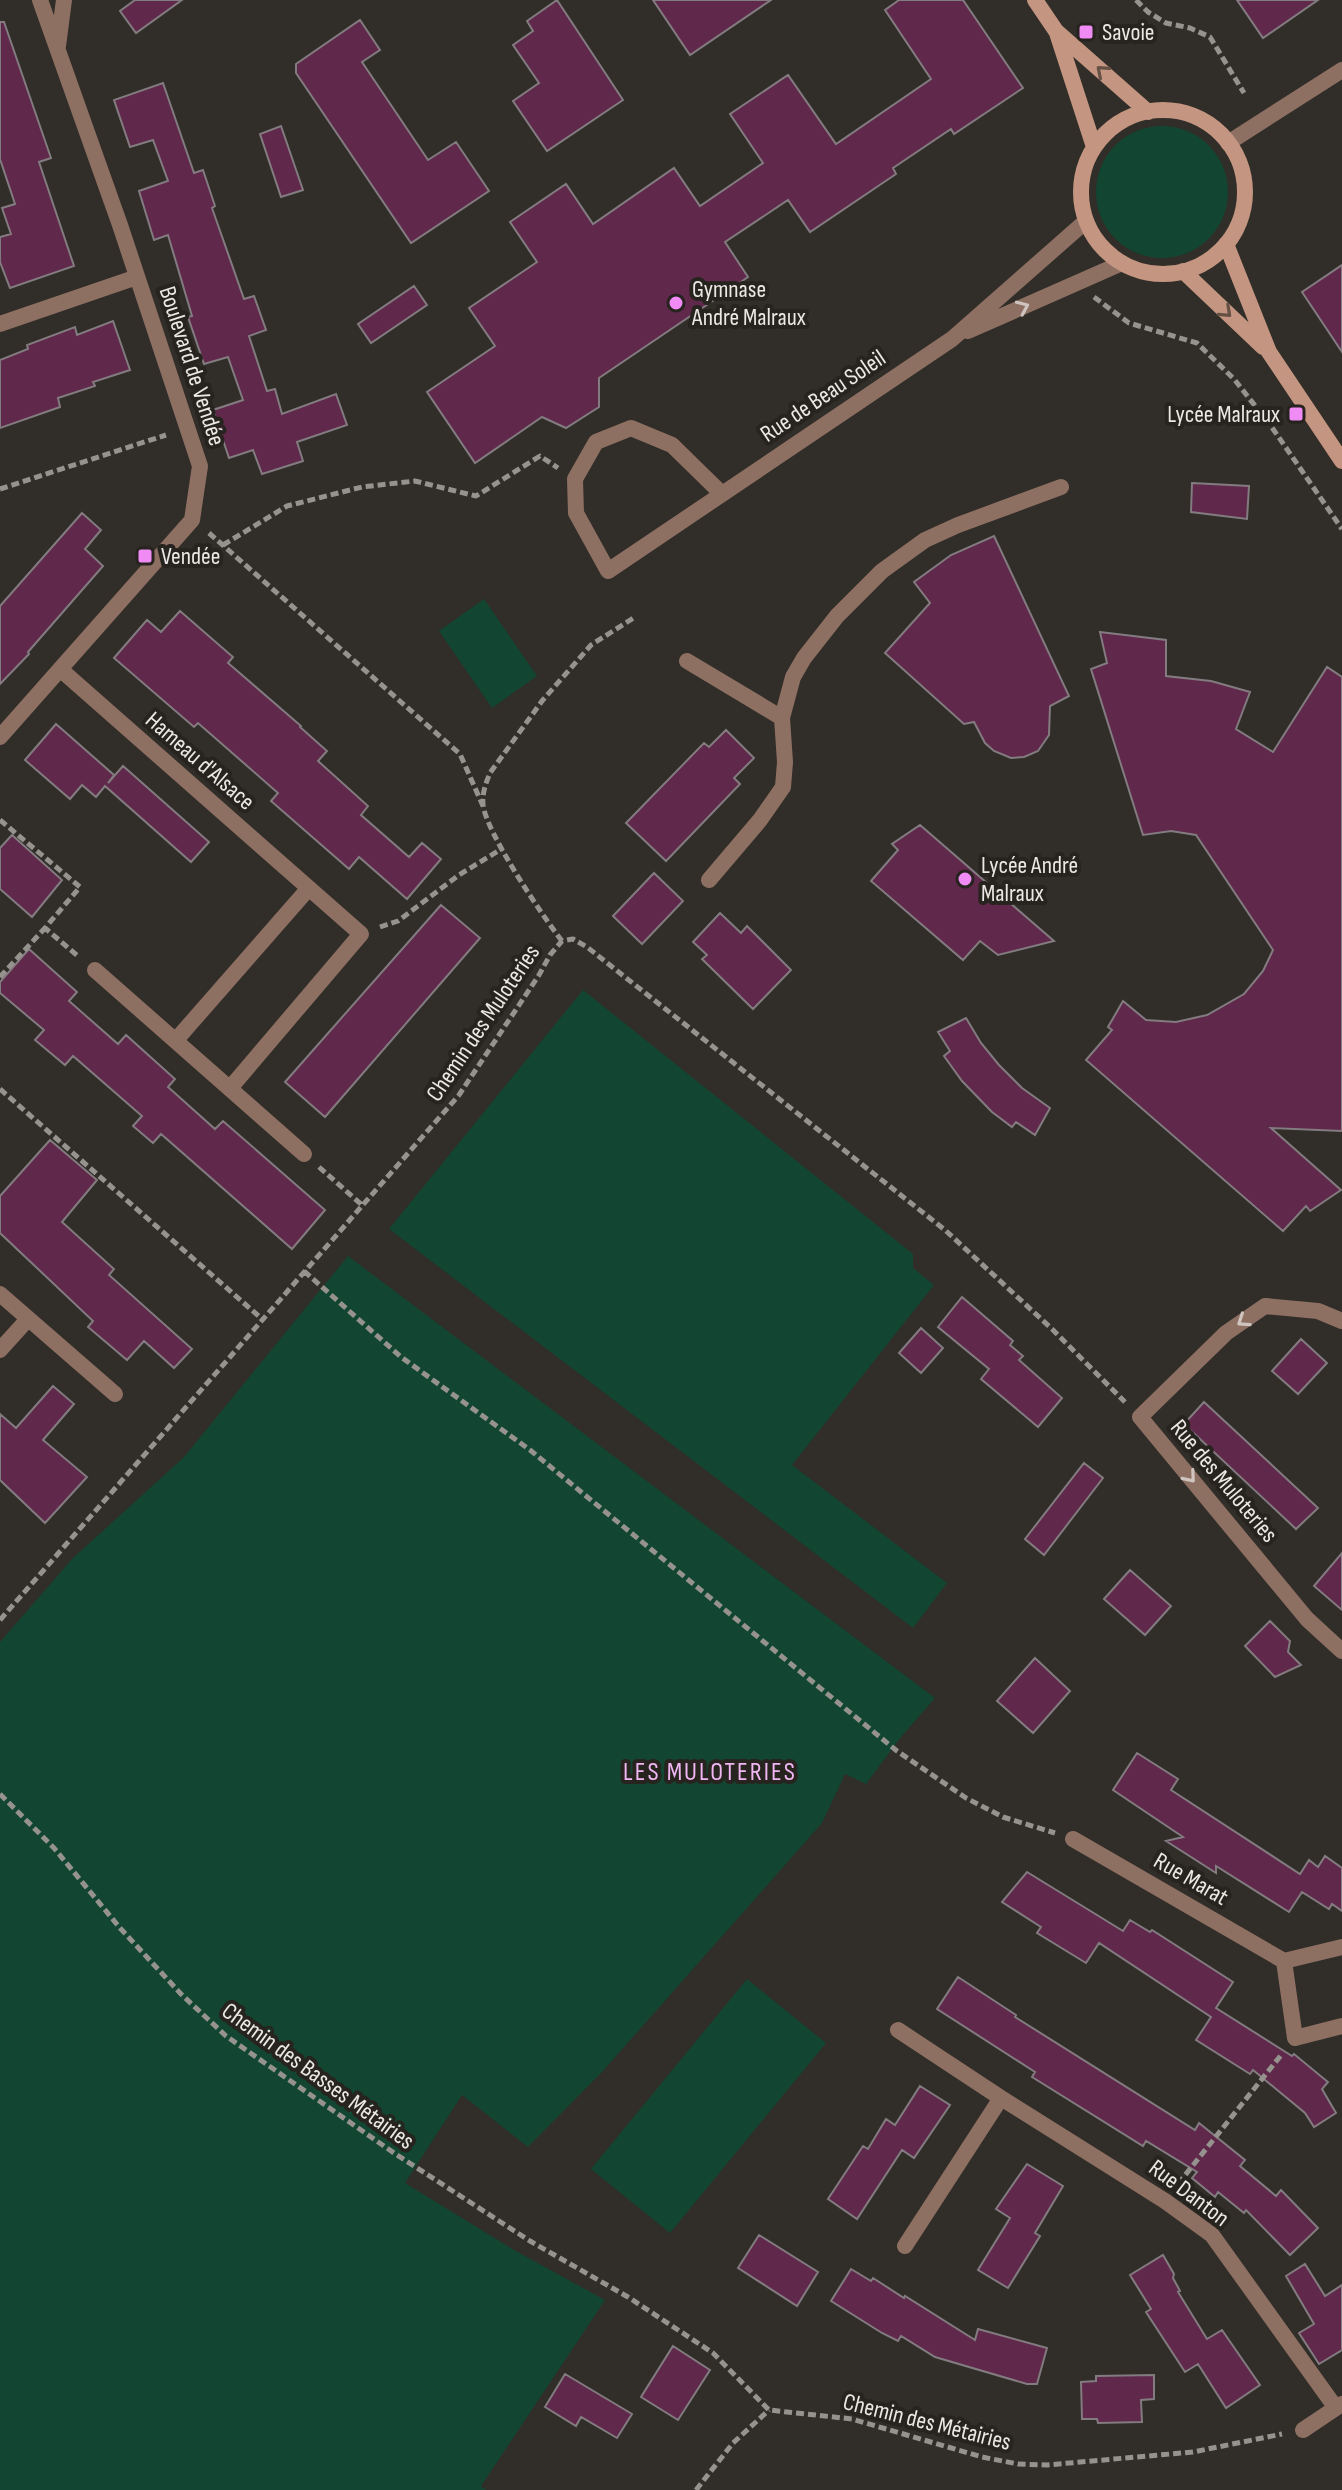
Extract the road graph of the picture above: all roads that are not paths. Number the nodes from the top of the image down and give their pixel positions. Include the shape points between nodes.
1 (40, 0) edge
2 (64, 0) edge
3 (1035, 0) edge
4 (1056, 31) junction
5 (58, 53) junction
6 (1342, 70) edge
7 (1148, 112) junction
8 (1228, 143) junction
9 (1094, 147) junction
10 (1086, 221) junction
11 (1226, 244) junction
12 (1122, 263) junction
13 (1183, 271) junction
14 (137, 277) junction
15 (0, 324) edge
16 (952, 339) junction
17 (1269, 352) junction
18 (1342, 461) edge
19 (1061, 487) dead end
20 (722, 494) junction
21 (687, 661) dead end
22 (60, 669) junction
23 (782, 718) junction
24 (0, 737) edge
25 (709, 880) dead end
26 (309, 888) junction
27 (95, 970) road end
28 (176, 1040) junction
29 (231, 1087) junction
30 (304, 1154) road end
31 (0, 1294) edge
32 (28, 1319) junction
33 (1342, 1321) edge
34 (0, 1350) edge
35 (115, 1394) dead end
36 (1342, 1651) edge
37 (1073, 1839) road end
38 (1342, 1947) edge
39 (1284, 1961) junction
40 (1342, 2026) edge
41 (898, 2030) dead end
42 (1001, 2098) junction
43 (905, 2246) dead end
44 (1339, 2406) edge
45 (1303, 2430) road end

1 - 5 street
2 - 5 street, Boulevard de Vendée
3 - 4 street
7 -> 4 street
4 - 9 street
5 - 14 street, Boulevard de Vendée
6 - 8 street
7 - 8 street via 1168,110 1196,117
7 - 9 street via 1122,121
8 - 11 street via 1239,162 1244,193 1237,226
9 - 10 street via 1082,179
10 - 12 street via 1105,250
10 - 16 street, Rue de Beau Soleil
11 - 13 street
11 - 17 street
12 - 13 street via 1157,274
16 -> 12 street, Rue de Beau Soleil
13 -> 17 street
14 - 15 street
14 - 22 street, Boulevard de Vendée via 200,466 192,520
16 - 20 street, Rue de Beau Soleil
17 - 18 street
19 - 23 street via 925,540 882,571 804,658
20 - 20 street, Rue de Beau Soleil via 608,571 576,513 575,479 596,442 631,428 672,445
21 - 23 street
22 - 24 street
22 - 26 street, Hameau d'Alsace
23 - 25 street via 783,787
26 - 28 street
26 - 29 street, Hameau d'Alsace via 361,934
27 - 28 street
28 - 29 street
29 - 30 street
31 - 32 street
32 - 34 street
32 - 35 street
33 -> 36 street, Rue des Muloteries via 1318,1311 1265,1306 1226,1333 1140,1417 1307,1619
37 - 39 street, Rue Marat
38 - 39 street
39 - 40 street via 1295,2038
41 - 42 street, Rue Danton
42 - 43 street
42 - 44 street, Rue Danton via 1212,2235
44 - 45 street

